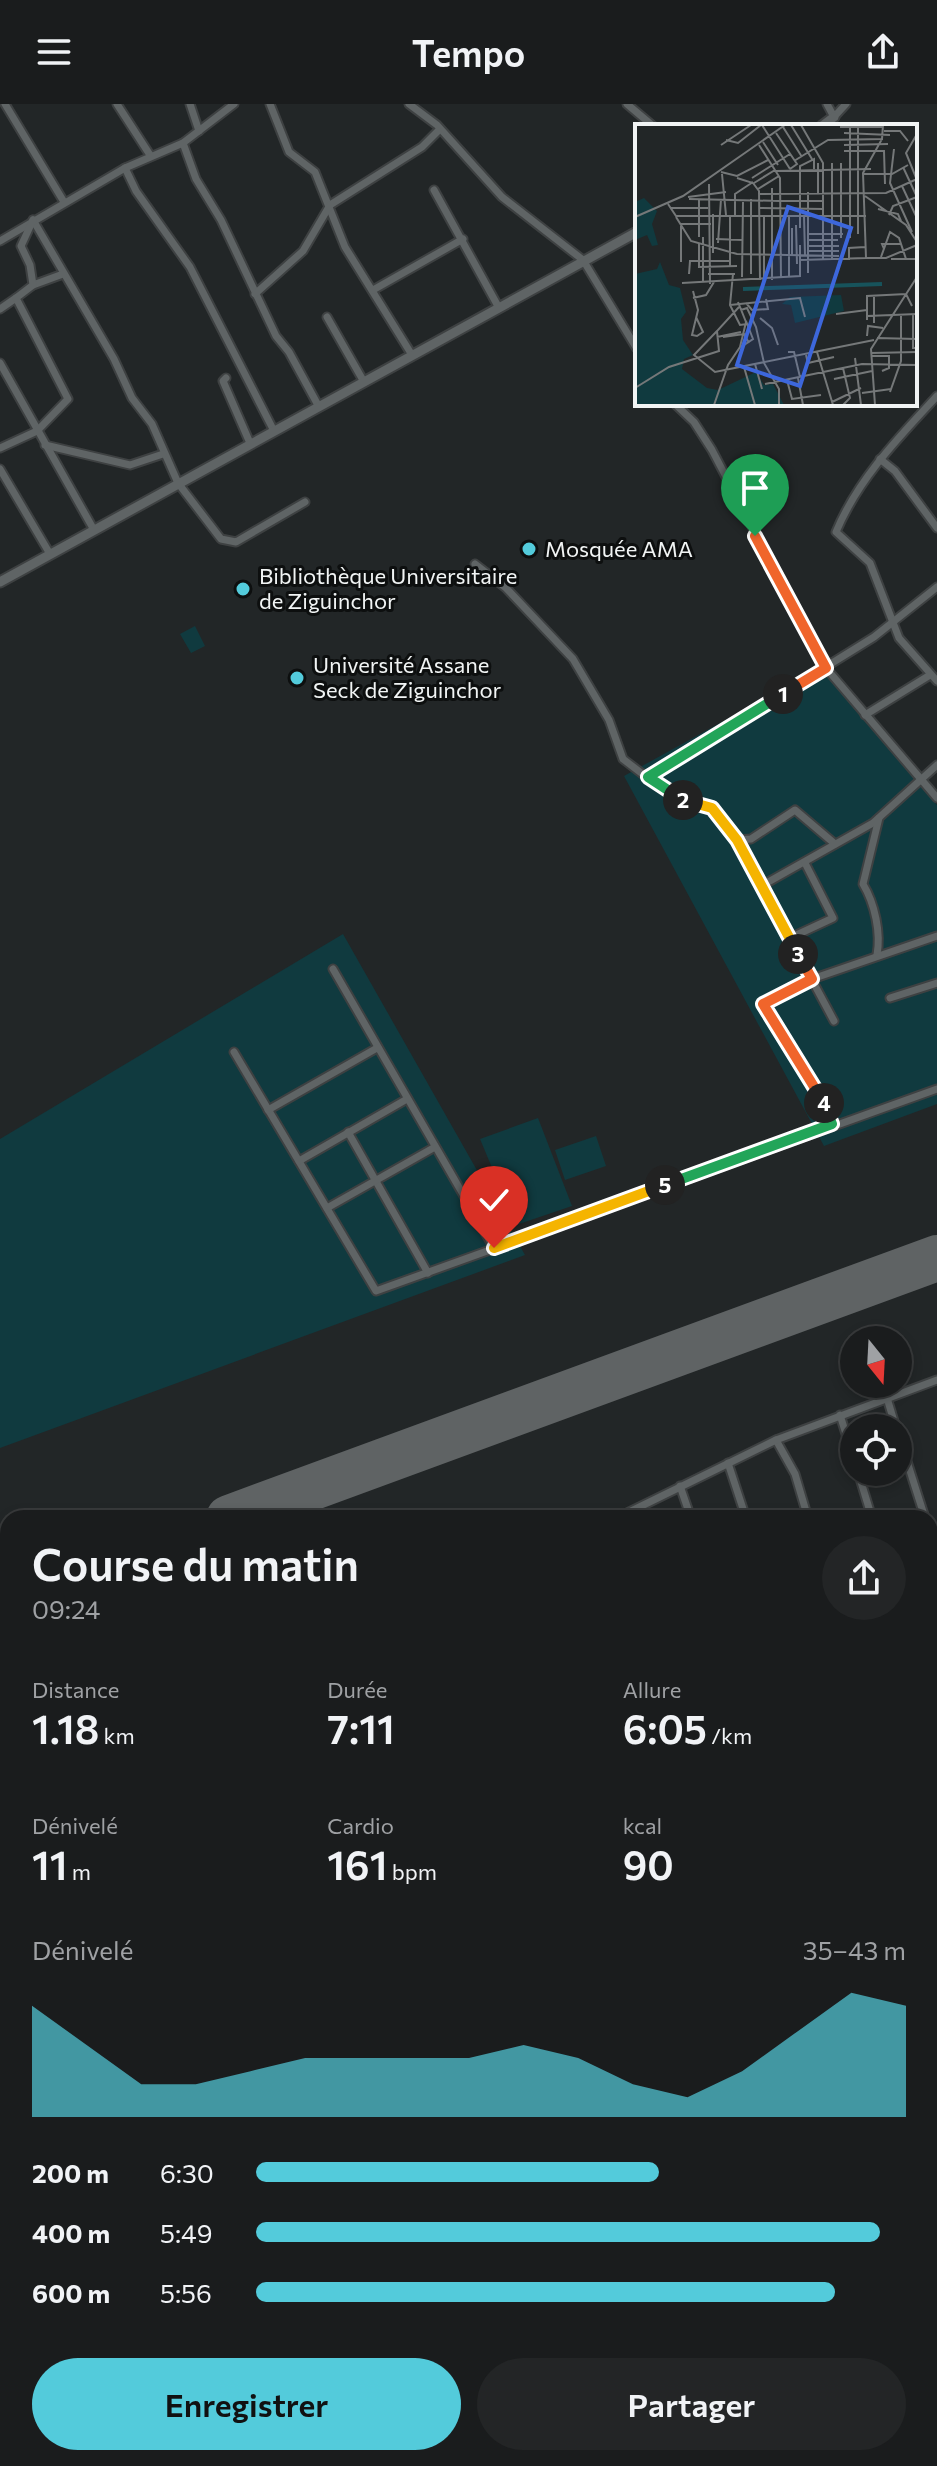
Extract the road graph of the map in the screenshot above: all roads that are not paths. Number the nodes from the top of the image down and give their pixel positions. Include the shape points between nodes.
1 (5, 104) edge
2 (117, 104) edge
3 (190, 104) edge
4 (234, 104) edge
5 (270, 104) edge
6 (409, 104) edge
7 (627, 104) edge
8 (827, 104) edge
9 (846, 104) edge
10 (834, 117) junction
11 (651, 124) edge
12 (825, 124) edge
13 (199, 131) junction
14 (438, 131) junction
15 (183, 143) junction
16 (150, 155) junction
17 (125, 168) junction
18 (434, 190) dead end
19 (64, 202) junction
20 (330, 205) junction
21 (33, 220) junction
22 (635, 233) edge
23 (463, 239) junction
24 (0, 241) edge
25 (583, 260) junction
26 (63, 274) junction
27 (33, 285) junction
28 (373, 290) junction
29 (255, 294) junction
30 (16, 298) junction
31 (499, 308) junction
32 (0, 309) edge
33 (327, 317) dead end
34 (635, 346) edge
35 (412, 355) junction
36 (0, 363) edge
37 (226, 378) dead end
38 (364, 382) junction
39 (937, 396) edge
40 (677, 406) edge
41 (319, 407) junction
42 (37, 431) junction
43 (274, 431) junction
44 (250, 443) junction
45 (45, 445) junction
46 (0, 448) edge
47 (163, 454) junction
48 (880, 459) junction
49 (0, 469) edge
50 (178, 483) junction
51 (305, 502) dead end
52 (937, 528) edge
53 (94, 530) junction
54 (50, 554) junction
55 (475, 564) dead end
56 (0, 582) edge
57 (937, 587) edge
58 (892, 623) junction
59 (826, 668) junction
60 (930, 675) junction
61 (937, 681) edge
62 (865, 715) junction
63 (937, 765) edge
64 (648, 777) junction
65 (920, 779) junction
66 (937, 798) edge
67 (879, 818) junction
68 (737, 840) junction
69 (835, 844) junction
70 (805, 863) junction
71 (763, 885) junction
72 (937, 936) edge
73 (790, 938) junction
74 (877, 955) junction
75 (333, 969) dead end
76 (812, 979) junction
77 (937, 983) edge
78 (890, 998) dead end
79 (834, 1021) dead end
80 (377, 1048) junction
81 (234, 1052) dead end
82 (937, 1089) edge
83 (407, 1099) junction
84 (268, 1110) junction
85 (832, 1124) junction
86 (348, 1132) junction
87 (435, 1147) junction
88 (299, 1161) junction
89 (376, 1181) junction
90 (327, 1208) junction
91 (494, 1248) junction
92 (428, 1273) junction
93 (937, 1380) edge
94 (912, 1389) edge
95 (887, 1398) joint
96 (843, 1414) edge
97 (892, 1414) edge
98 (840, 1415) edge
99 (776, 1440) junction
100 (728, 1463) junction
101 (912, 1477) edge
102 (680, 1486) junction
103 (862, 1486) edge
104 (636, 1510) edge
105 (688, 1510) edge
106 (743, 1510) edge
107 (806, 1510) edge
108 (870, 1510) edge
109 (922, 1510) edge

1 - 19 street
2 - 16 street
3 - 13 street
4 - 13 street
5 - 20 street via 289,152 315,172
6 - 14 street
7 - 11 street
8 - 10 street
9 - 10 street
10 - 12 street
13 - 15 street
14 - 20 street via 422,147
14 - 25 street via 502,197
15 - 16 street
15 - 29 street
16 - 17 street
17 - 19 street
17 - 43 street via 190,267
18 - 23 street
19 - 21 street
20 - 28 street via 345,247
20 - 29 street via 303,251
21 - 24 street
21 - 26 street
21 - 27 street via 21,246
22 - 25 street
23 - 28 street
23 - 31 street
25 - 31 street
25 - 34 street
26 - 27 street
26 - 47 street via 152,424
27 - 30 street
28 - 35 street
29 - 41 street
30 - 32 street
30 - 42 street via 68,398
31 - 35 street
33 - 38 street
35 - 38 street
36 - 42 street
37 - 44 street via 229,399
38 - 41 street
39 - 48 street
40 - 59 street via 712,450
41 - 43 street
42 - 45 street
42 - 46 street
43 - 44 street
44 - 50 street
45 - 47 street via 130,465
45 - 53 street
47 - 50 street
48 - 52 street
48 - 58 street via 836,532 870,563
49 - 54 street
50 - 51 street via 228,542
50 - 53 street
53 - 54 street
54 - 56 street
55 - 64 street via 506,588 573,659 609,720 623,759
57 - 58 street
58 - 59 street
58 - 60 street
59 - 62 street
59 - 64 street
60 - 61 street
60 - 62 street
62 - 65 street
63 - 65 street
64 - 68 street via 662,789 712,808
65 - 66 street
65 - 67 street
67 - 69 street
67 - 74 street via 863,884 878,933
68 - 69 street via 751,839 795,810
68 - 71 street
69 - 70 street
70 - 71 street
70 - 73 street via 833,918
71 - 73 street
72 - 74 street
73 - 76 street
74 - 76 street
75 - 80 street
76 - 79 street
76 - 85 street via 763,1004 812,1080
77 - 78 street
80 - 83 street
80 - 84 street
81 - 84 street
82 - 85 street
83 - 86 street
83 - 87 street
84 - 88 street
85 - 91 street
86 - 88 street
86 - 89 street
87 - 89 street
87 - 91 street
88 - 90 street
89 - 90 street
89 - 92 street
90 - 92 street via 376,1291
91 - 92 street
93 - 94 street
95 - 96 street
95 - 97 street
98 - 99 street
99 - 100 street
99 - 107 street via 795,1474
100 - 102 street
100 - 106 street
101 - 109 street
102 - 104 street
102 - 105 street
103 - 108 street

